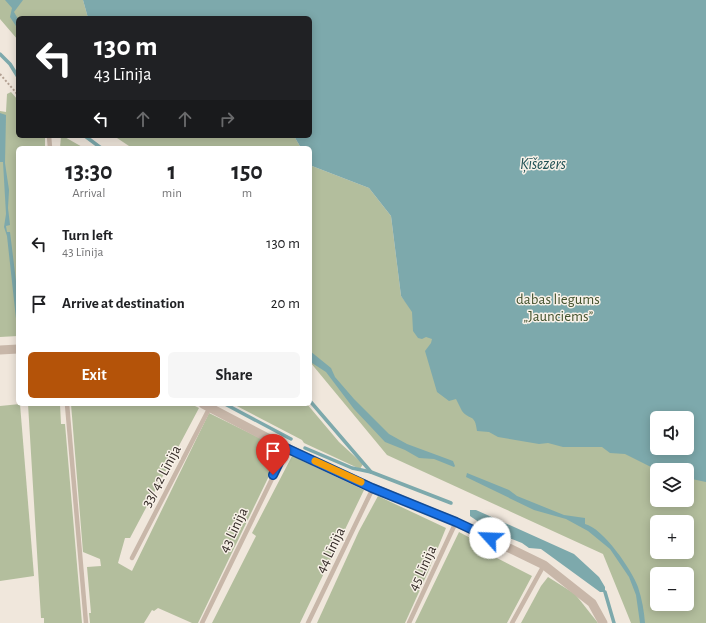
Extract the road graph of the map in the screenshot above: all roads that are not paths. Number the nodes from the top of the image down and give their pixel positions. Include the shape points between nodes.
1 (16, 349) edge
2 (0, 350) edge
3 (67, 406) edge
4 (208, 406) edge
5 (210, 406) edge
6 (286, 448) junction
7 (372, 488) junction
8 (456, 522) junction
9 (132, 558) dead end
10 (544, 565) junction
11 (86, 623) edge
12 (202, 623) edge
13 (308, 623) edge
14 (409, 623) edge
15 (512, 623) edge
16 (603, 623) edge

1 - 2 street
3 - 11 lane
4 - 9 lane, 33/ 42 Līnija
5 - 6 street
6 - 7 street
6 - 12 lane, 43 Līnija
7 - 8 street
7 - 13 lane, 44 Līnija
8 - 10 street
8 - 14 lane, 45 Līnija
10 - 15 lane
10 - 16 street via 592,603

